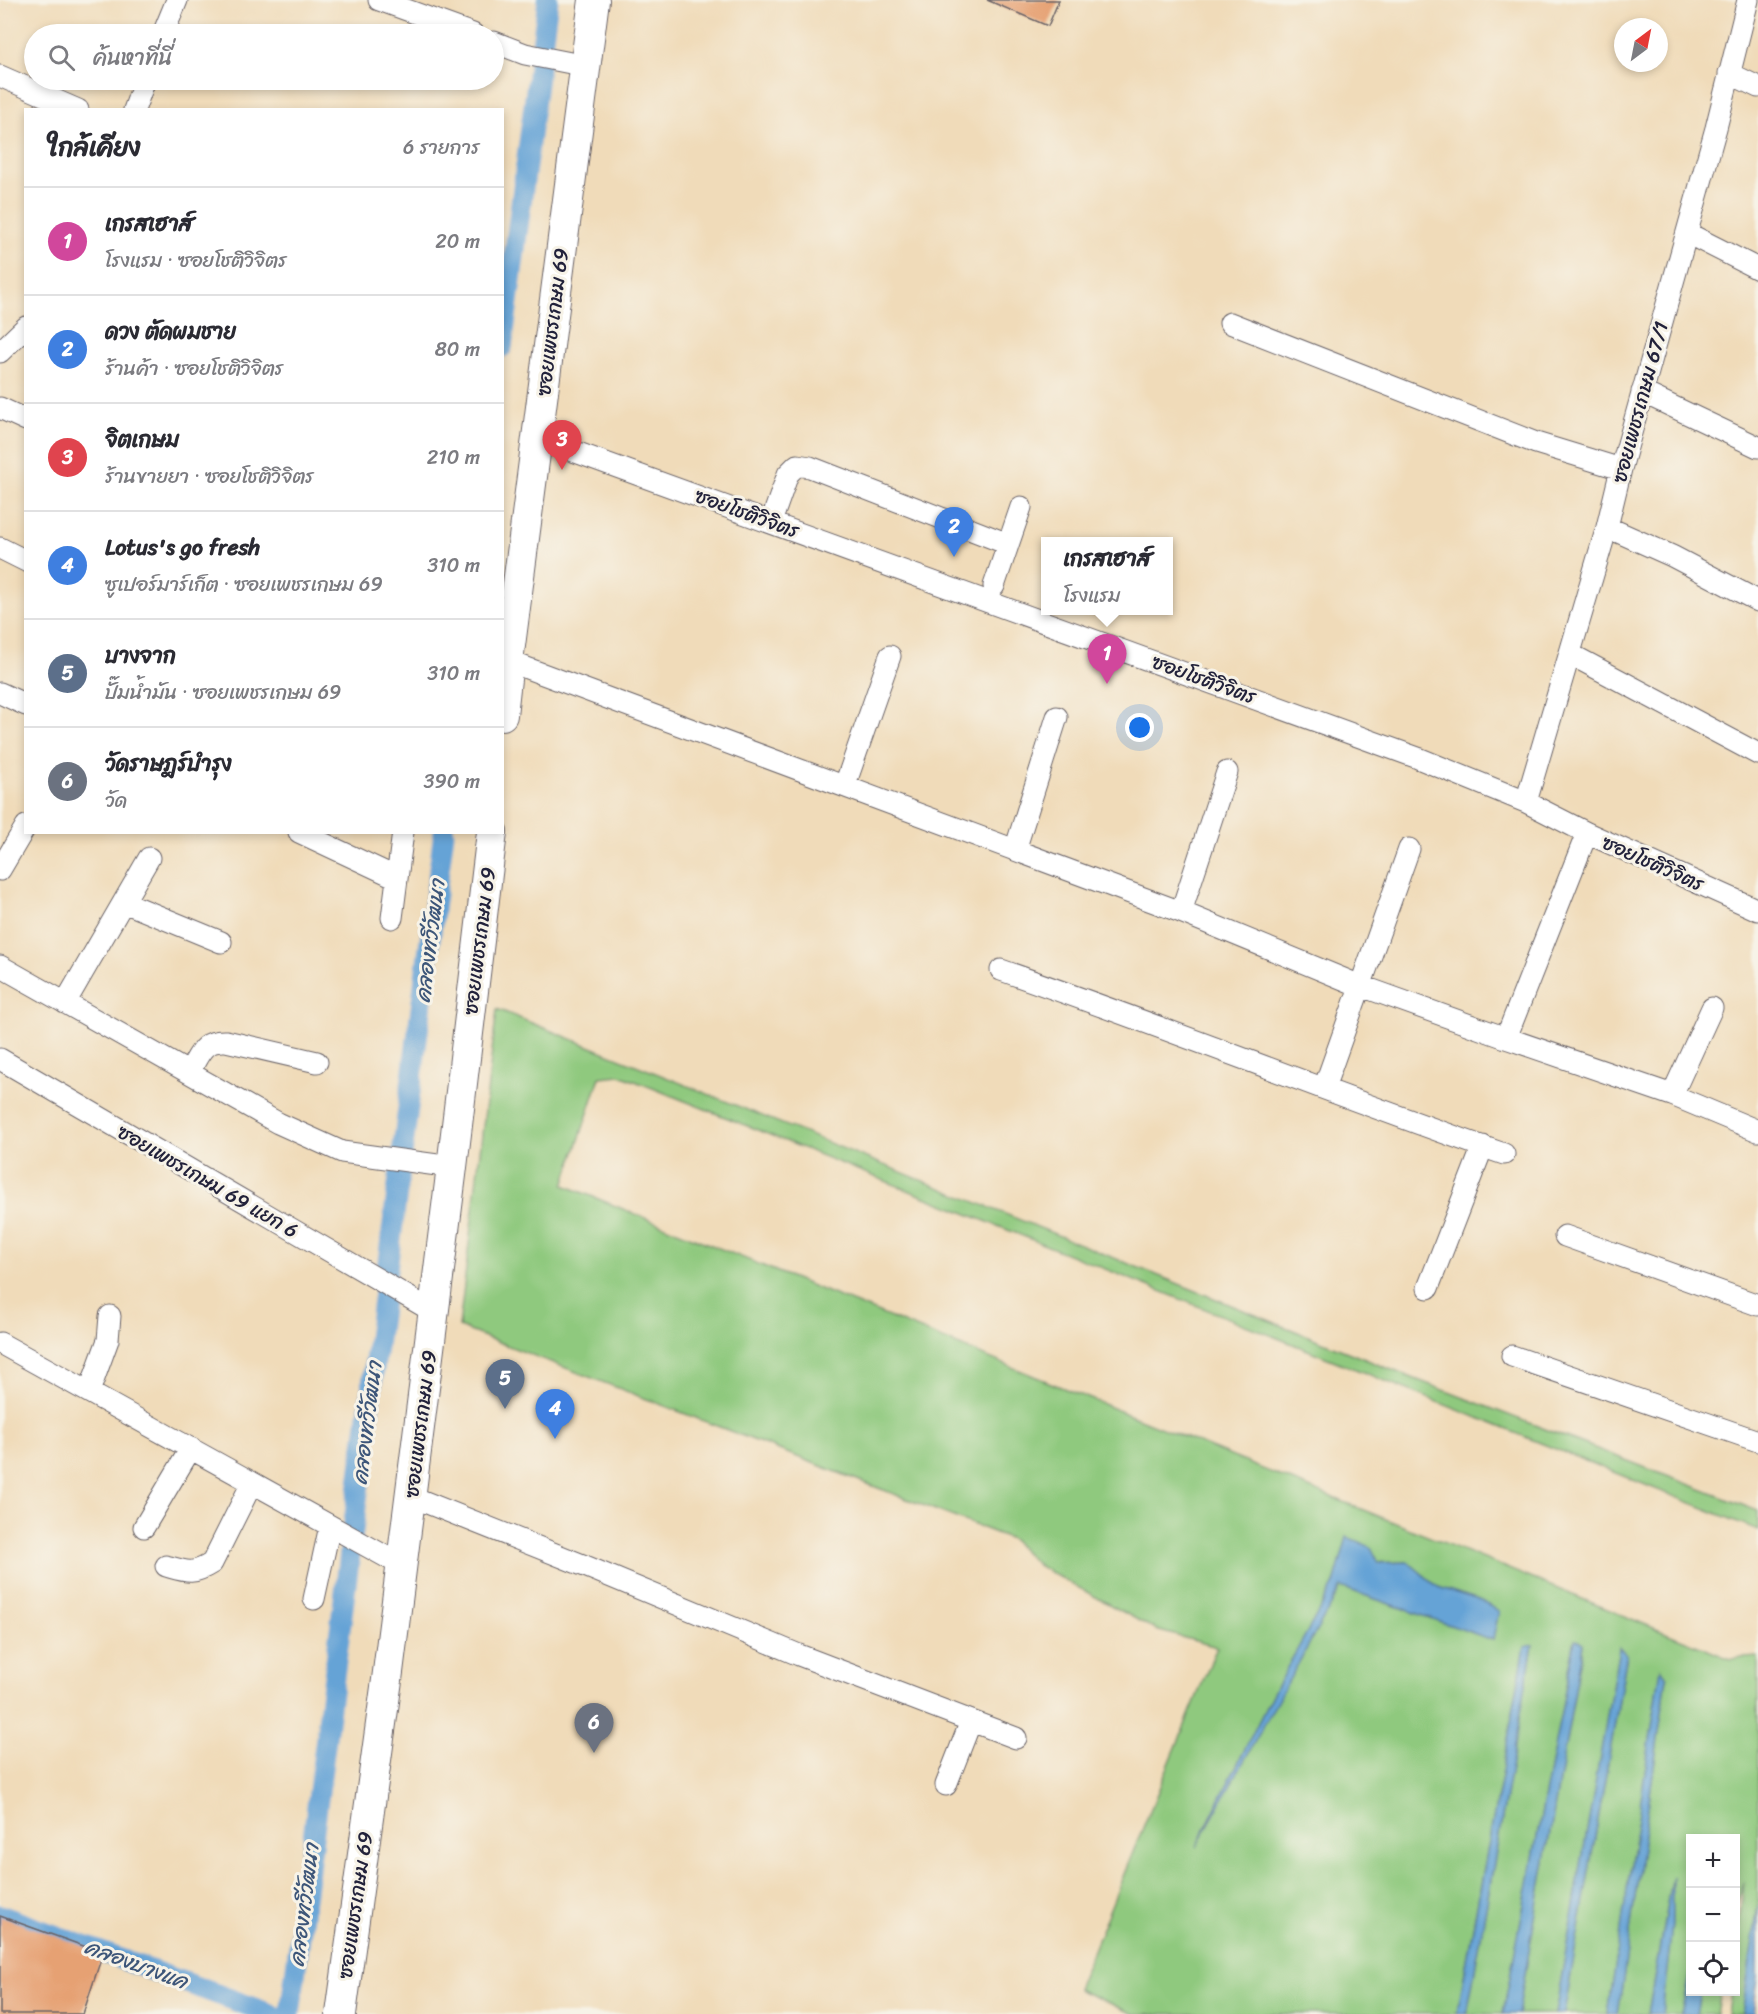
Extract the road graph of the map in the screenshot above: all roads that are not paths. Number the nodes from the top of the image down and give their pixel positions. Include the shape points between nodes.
1 (177, 0) edge
2 (379, 0) edge
3 (594, 0) edge
4 (1749, 0) edge
5 (167, 24) edge
6 (445, 24) edge
7 (504, 46) edge
8 (576, 64) junction
9 (1729, 73) junction
10 (0, 76) edge
11 (24, 86) edge
12 (1758, 87) edge
13 (32, 90) edge
14 (142, 90) edge
15 (73, 108) edge
16 (135, 108) edge
17 (1687, 233) junction
18 (1758, 269) edge
19 (1230, 323) dead end
20 (24, 329) edge
21 (0, 352) edge
22 (1642, 392) junction
23 (0, 408) edge
24 (24, 419) edge
25 (537, 438) junction
26 (1758, 447) edge
27 (1621, 469) junction
28 (1021, 507) dead end
29 (771, 522) junction
30 (1608, 527) junction
31 (1008, 544) junction
32 (0, 549) edge
33 (24, 560) edge
34 (511, 575) edge
35 (994, 586) dead end
36 (1758, 601) edge
37 (1570, 654) junction
38 (890, 656) dead end
39 (508, 661) junction
40 (0, 693) edge
41 (504, 697) edge
42 (24, 704) edge
43 (1057, 717) dead end
44 (1758, 754) edge
45 (1227, 772) dead end
46 (845, 785) junction
47 (1526, 801) junction
48 (24, 829) edge
49 (1587, 833) junction
50 (303, 834) edge
51 (403, 834) edge
52 (492, 834) edge
53 (1015, 849) junction
54 (1409, 849) dead end
55 (149, 858) dead end
56 (0, 870) edge
57 (397, 878) junction
58 (124, 903) junction
59 (1758, 910) edge
60 (1181, 912) junction
61 (392, 918) dead end
62 (221, 942) dead end
63 (0, 966) edge
64 (1001, 970) dead end
65 (1360, 985) junction
66 (65, 1003) junction
67 (1712, 1008) dead end
68 (1506, 1038) junction
69 (0, 1059) edge
70 (317, 1062) dead end
71 (189, 1072) junction
72 (1324, 1088) junction
73 (1672, 1095) junction
74 (1758, 1131) edge
75 (1483, 1146) junction
76 (1504, 1154) dead end
77 (441, 1166) junction
78 (1565, 1236) dead end
79 (1428, 1288) dead end
80 (1758, 1305) edge
81 (425, 1307) junction
82 (110, 1316) dead end
83 (0, 1342) edge
84 (1512, 1356) dead end
85 (89, 1392) junction
86 (1758, 1441) edge
87 (190, 1448) junction
88 (252, 1483) junction
89 (410, 1497) junction
90 (144, 1527) dead end
91 (332, 1527) junction
92 (391, 1560) junction
93 (166, 1566) dead end
94 (314, 1599) dead end
95 (971, 1721) junction
96 (1016, 1738) dead end
97 (946, 1785) dead end
98 (342, 2000) edge

1 - 5 street
2 - 6 street
3 - 8 main road, ซอยเพชรเกษม 69
4 - 9 street, ซอยเพชรเกษม 67/1
7 - 8 street
8 - 25 main road, ซอยเพชรเกษม 69
9 - 12 street
9 - 17 street, ซอยเพชรเกษม 67/1
10 - 11 street
13 - 15 street
14 - 16 street
17 - 18 street
17 - 22 street, ซอยเพชรเกษม 67/1
19 - 27 street via 1536,443
20 - 21 street
22 - 26 street
22 - 27 street, ซอยเพชรเกษม 67/1
23 - 24 street
25 - 29 street, ซอยโชติวิจิตร
25 - 34 main road, ซอยเพชรเกษม 69
27 - 30 street, ซอยเพชรเกษม 67/1
28 - 31 street
29 - 31 street via 788,474 796,465 810,466
29 - 47 street, ซอยโชติวิจิตร
30 - 36 street
30 - 37 street, ซอยเพชรเกษม 67/1
31 - 35 street
32 - 33 street
34 - 39 main road, ซอยเพชรเกษม 69
37 - 44 street
37 - 47 street, ซอยเพชรเกษม 67/1
38 - 46 street
39 - 41 main road, ซอยเพชรเกษม 69
39 - 46 street
40 - 42 street
43 - 53 street
45 - 60 street
46 - 53 street
47 - 49 street, ซอยโชติวิจิตร
48 - 56 street
49 - 59 street, ซอยโชติวิจิตร
49 - 68 street
50 - 57 street
51 - 57 street
52 - 77 main road, ซอยเพชรเกษม 69
53 - 60 street
54 - 65 street
55 - 58 street
57 - 61 street
58 - 62 street
58 - 66 street
60 - 65 street
63 - 66 street
64 - 72 street
65 - 68 street
65 - 72 street
66 - 71 street
67 - 73 street
68 - 73 street
69 - 81 street, ซอยเพชรเกษม 69 แยก 6
70 - 71 street via 214,1040 205,1045
71 - 77 street via 278,1123 342,1152
72 - 75 street
73 - 74 street
75 - 76 street
75 - 79 street
77 - 81 main road, ซอยเพชรเกษม 69
78 - 80 street
81 - 89 main road, ซอยเพชรเกษม 69
82 - 85 street via 108,1340
83 - 85 street
84 - 86 street
85 - 87 street
87 - 88 street
87 - 90 street
88 - 91 street
88 - 93 street via 212,1563 189,1572
89 - 92 main road, ซอยเพชรเกษม 69
89 - 95 street
91 - 92 street
91 - 94 street
92 - 98 main road, ซอยเพชรเกษม 69 via 387,1680
95 - 96 street
95 - 97 street

